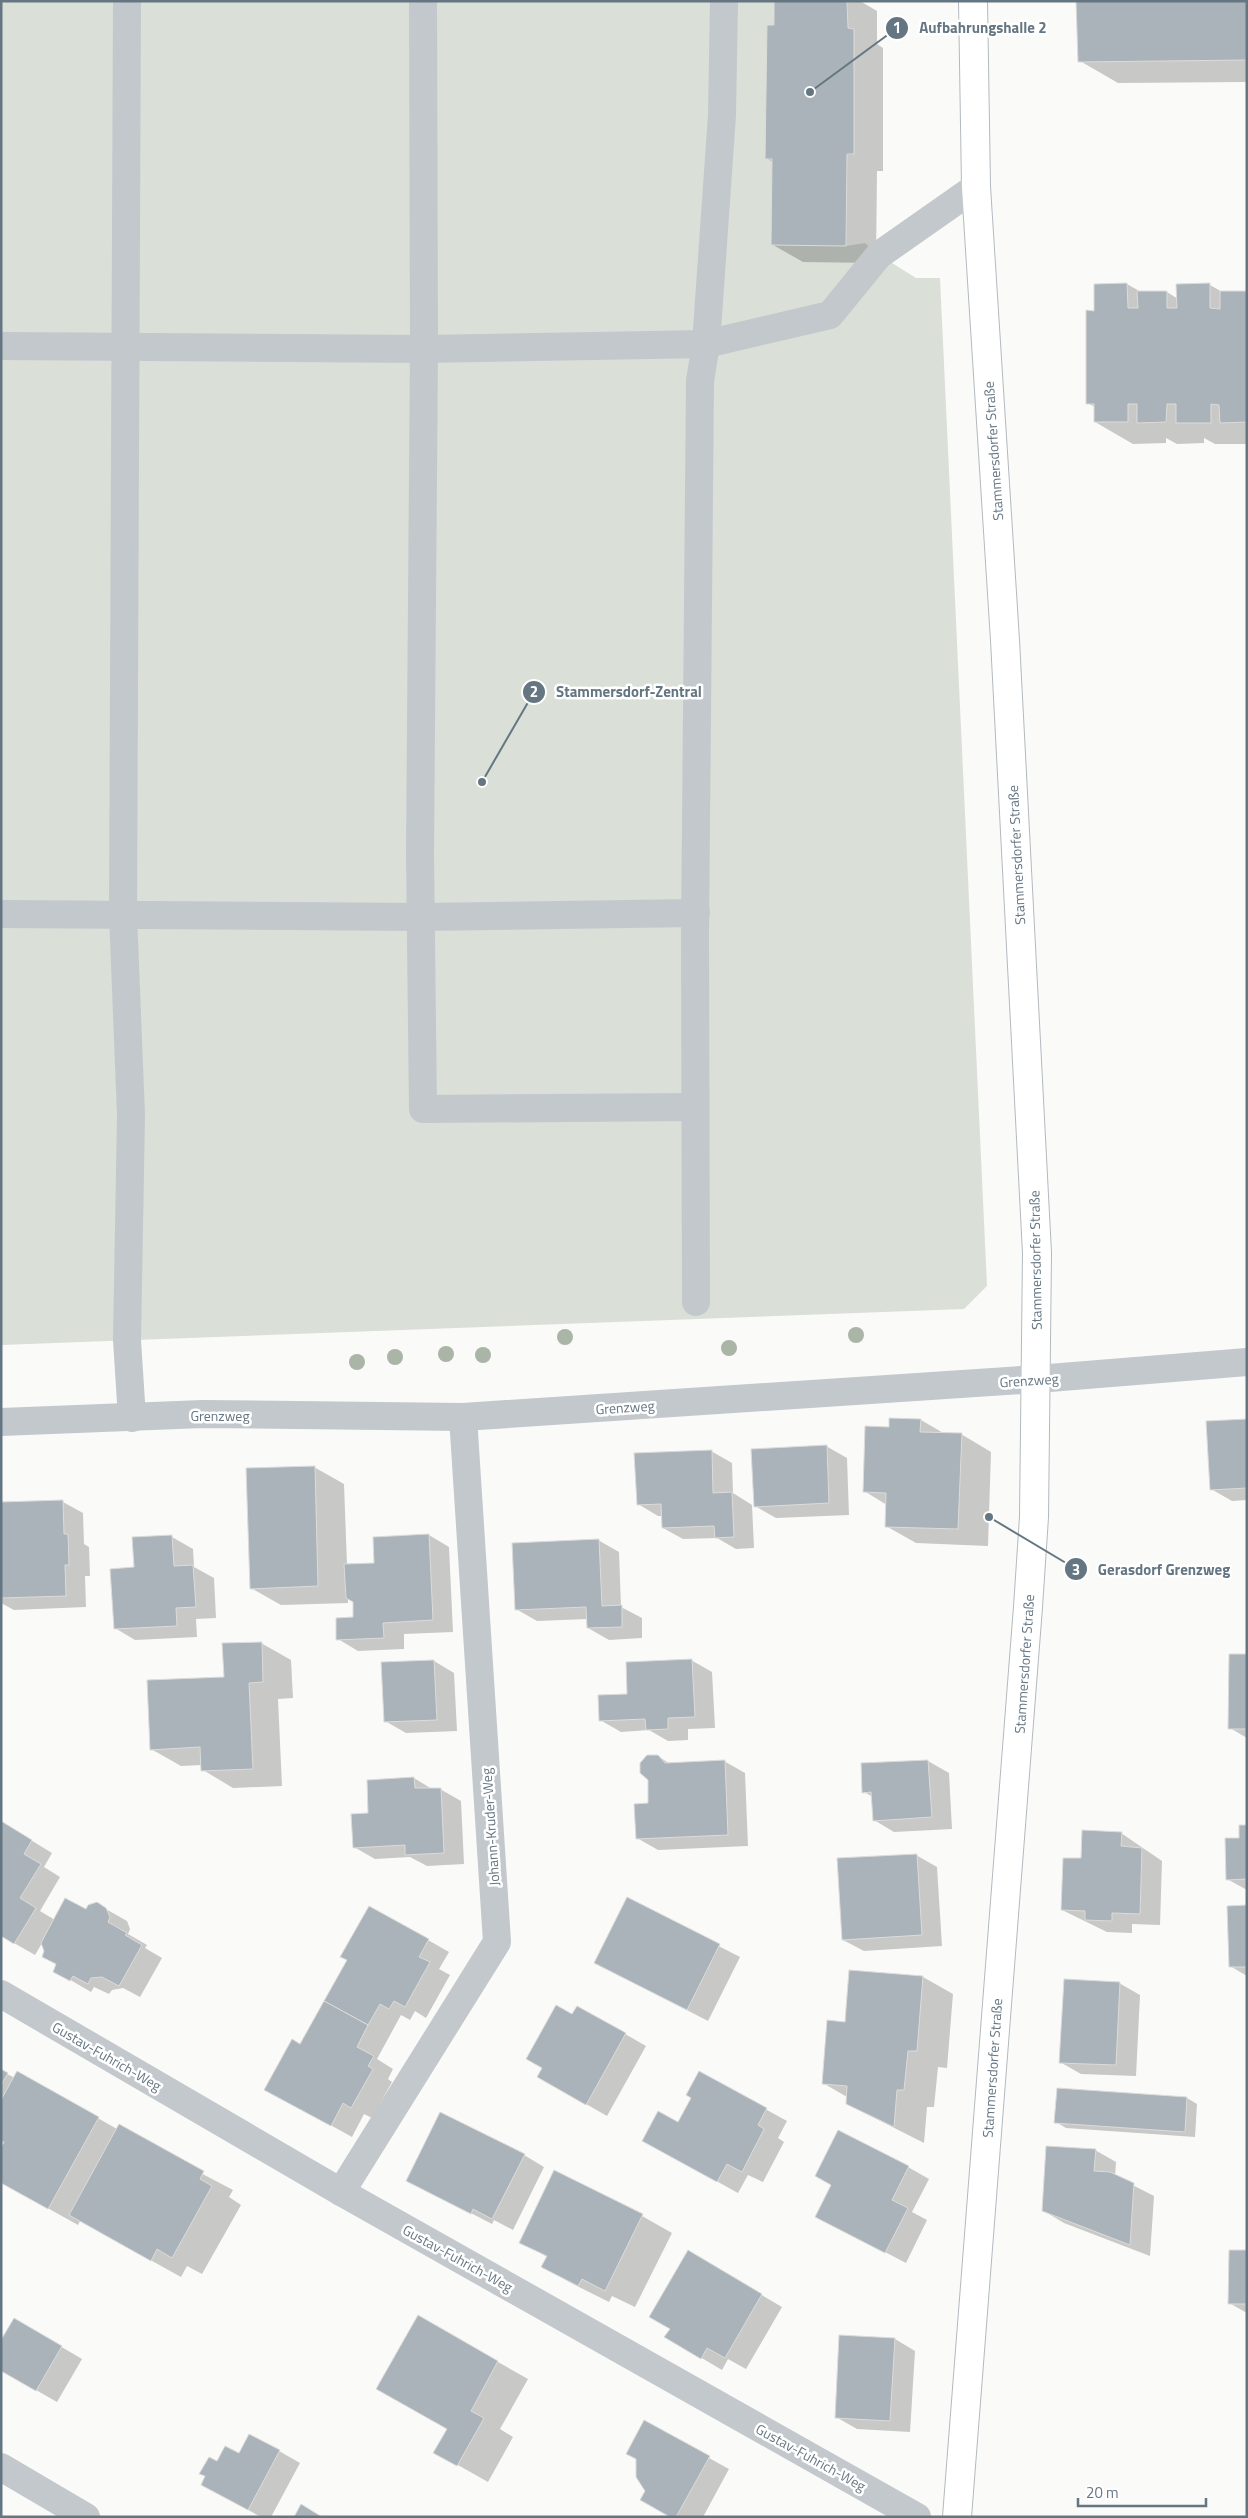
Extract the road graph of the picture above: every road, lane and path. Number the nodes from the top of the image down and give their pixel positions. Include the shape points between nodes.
1 (127, 1) edge
2 (422, 1) edge
3 (724, 1) edge
4 (973, 1) edge
5 (976, 187) junction
6 (706, 344) junction
7 (1, 346) edge
8 (127, 347) junction
9 (424, 349) junction
10 (1, 914) edge
11 (123, 914) junction
12 (696, 914) junction
13 (420, 917) junction
14 (695, 1107) junction
15 (696, 1302) dead end
16 (1247, 1362) edge
17 (1037, 1379) junction
18 (462, 1417) junction
19 (132, 1418) junction
20 (1, 1422) edge
21 (1, 1994) edge
22 (341, 2192) junction
23 (1, 2467) edge
24 (86, 2517) edge
25 (917, 2517) edge
26 (957, 2517) edge

1 - 8 street
2 - 9 street
3 - 6 street via 722,115
4 - 5 main road, Stammersdorfer Straße
5 - 6 street via 878,255 830,315
5 - 17 main road, Stammersdorfer Straße via 1026,1038 1037,1253
6 - 9 street
6 - 12 street via 700,381
7 - 8 street
8 - 9 street
8 - 11 street
9 - 13 street
10 - 11 street
11 - 13 street
11 - 19 street via 131,1115 127,1340
12 - 13 street
12 - 14 street
13 - 14 street via 422,1109
14 - 15 street
16 - 17 street, Grenzweg
17 - 18 street, Grenzweg
17 - 26 main road, Stammersdorfer Straße via 1028,1607
18 - 19 street, Grenzweg via 203,1414
18 - 22 street, Johann-Kruder-Weg via 497,1942
19 - 20 street, Grenzweg
21 - 22 street, Gustav-Fuhrich-Weg
22 - 25 street, Gustav-Fuhrich-Weg
23 - 24 street

